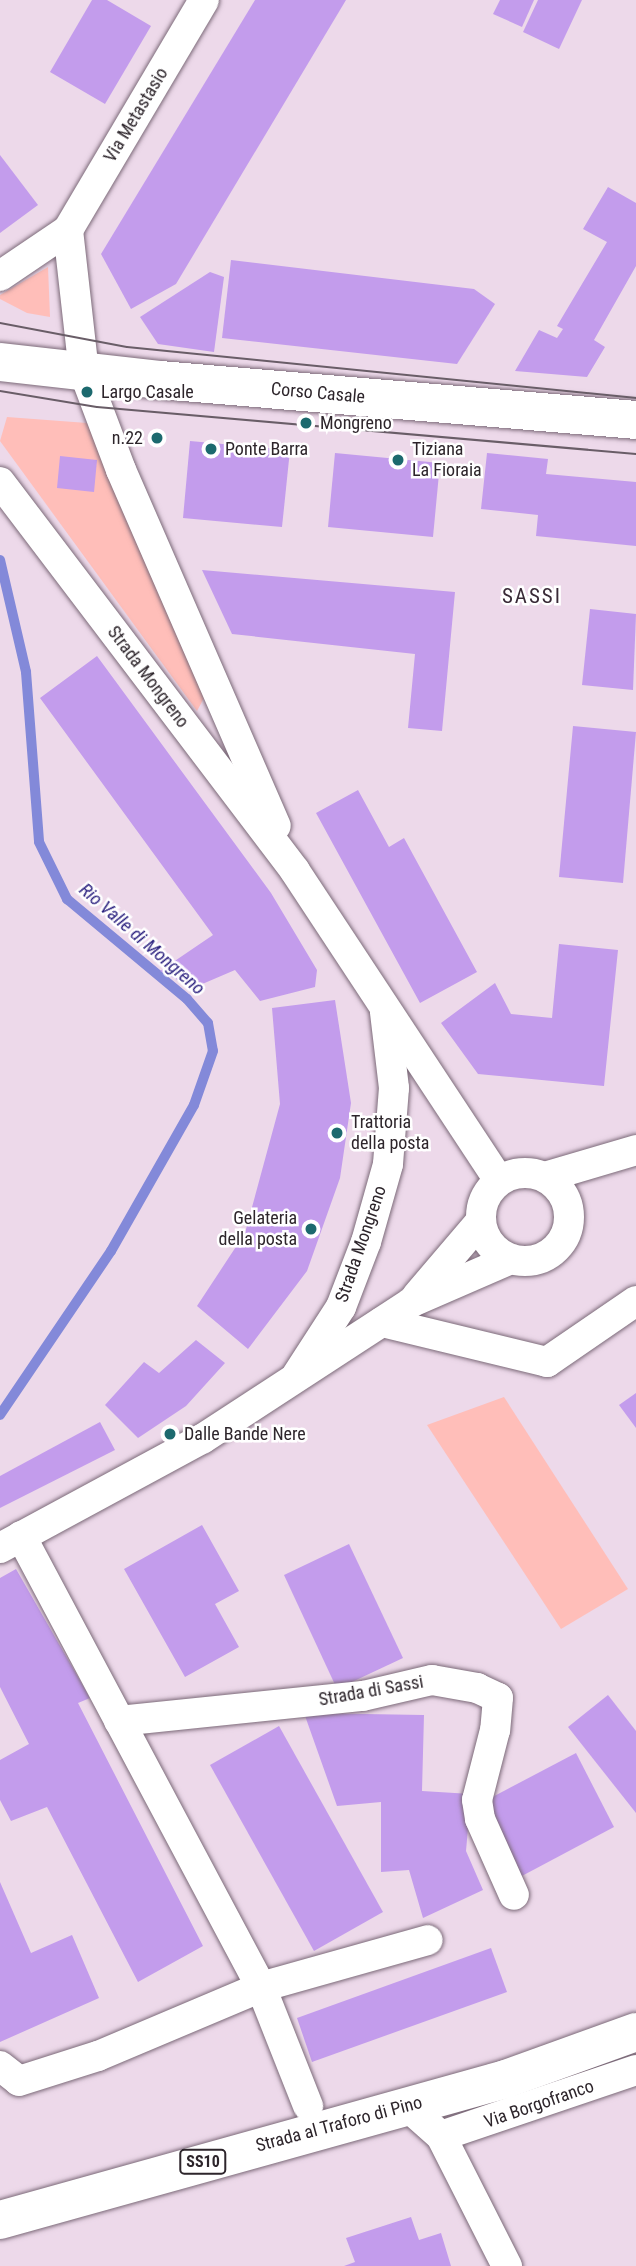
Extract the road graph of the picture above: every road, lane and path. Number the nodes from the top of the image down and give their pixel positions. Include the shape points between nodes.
1 (204, 0) edge
2 (68, 230) junction
3 (0, 276) edge
4 (0, 362) edge
5 (84, 372) junction
6 (636, 420) edge
7 (6, 503) edge
8 (295, 871) junction
9 (384, 1004) junction
10 (626, 1152) edge
11 (545, 1177) junction
12 (499, 1180) junction
13 (568, 1207) junction
14 (480, 1222) junction
15 (510, 1259) junction
16 (636, 1301) edge
17 (412, 1302) junction
18 (383, 1322) junction
19 (290, 1386) junction
20 (11, 1542) edge
21 (119, 1720) junction
22 (513, 1895) dead end
23 (428, 1940) dead end
24 (261, 1987) junction
25 (636, 2032) edge
26 (0, 2066) edge
27 (636, 2070) edge
28 (405, 2105) junction
29 (308, 2106) dead end
30 (441, 2136) junction
31 (0, 2220) edge
32 (507, 2266) edge

1 - 2 street, Via Metastasio
2 - 3 street
2 - 5 street
4 - 5 main road, Corso Casale
5 - 6 main road, Corso Casale
5 - 8 street, Strada Mongreno via 121,470
7 - 8 street, Strada Mongreno
8 - 9 street, Strada Mongreno
9 - 12 street, Strada Mongreno
9 - 19 street, Strada Mongreno via 394,1088 387,1164 366,1242 341,1307
10 - 11 street
10 - 13 street
11 - 12 street via 530,1172
11 - 13 street via 564,1195
12 - 14 street via 488,1191
13 - 15 street via 569,1223 555,1250 526,1261
14 - 15 street via 490,1245
14 - 17 street
15 - 17 street
16 - 18 street via 547,1362 530,1362
17 - 18 street, Strada Mongreno
18 - 19 street, Strada Mongreno
19 - 20 street, Strada Mongreno
20 - 21 street
21 - 22 street, Strada di Sassi via 363,1696 432,1680 477,1688 498,1698 495,1730 477,1800 480,1819
21 - 24 street
23 - 24 street
24 - 26 street via 98,2056 19,2081
24 - 29 street
25 - 28 main road, Strada al Traforo di Pino / SS10 via 506,2079
27 - 30 street, Via Borgofranco
28 - 30 street
28 - 31 main road, Strada al Traforo di Pino / SS10
30 - 32 street

